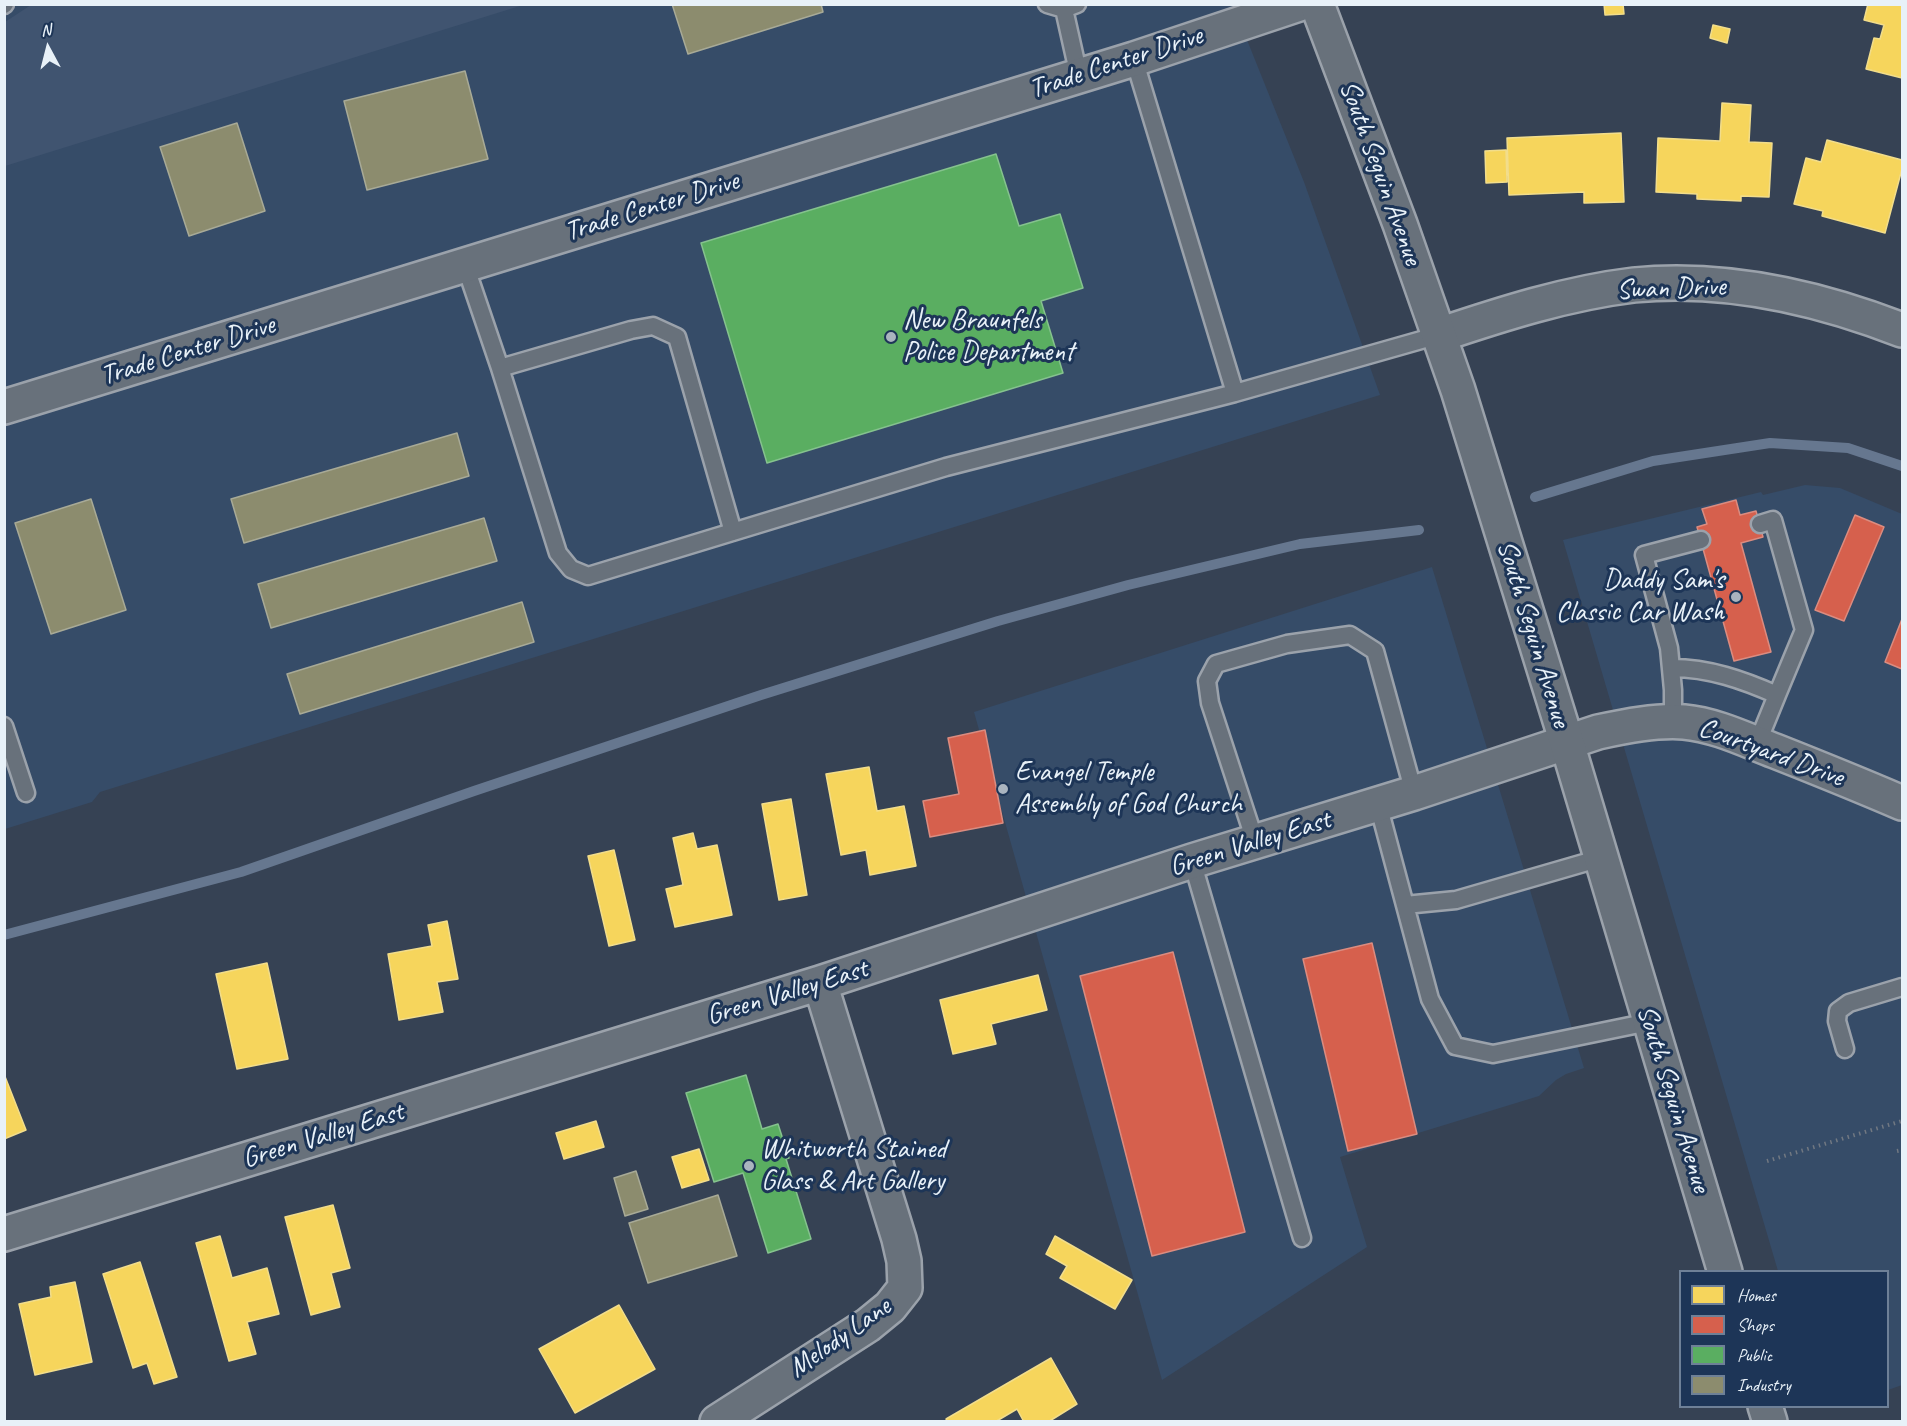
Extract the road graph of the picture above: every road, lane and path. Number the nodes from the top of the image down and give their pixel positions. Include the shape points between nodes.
1 (1047, 4) edge
2 (1299, 4) edge
3 (1317, 4) edge
4 (1070, 7) edge
5 (1134, 59) junction
6 (1079, 75) junction
7 (465, 265) junction
8 (1902, 330) edge
9 (1438, 334) junction
10 (500, 368) junction
11 (1235, 393) junction
12 (4, 407) edge
13 (1760, 524) dead end
14 (733, 532) junction
15 (1701, 540) dead end
16 (1672, 668) junction
17 (1777, 695) junction
18 (1673, 722) junction
19 (4, 726) edge
20 (1567, 743) junction
21 (1757, 744) junction
22 (26, 793) dead end
23 (1414, 793) junction
24 (1902, 803) edge
25 (1378, 804) junction
26 (1255, 841) junction
27 (1601, 858) junction
28 (1192, 861) junction
29 (1405, 905) junction
30 (820, 983) junction
31 (1902, 987) edge
32 (1649, 1022) junction
33 (1845, 1049) dead end
34 (1902, 1121) edge
35 (1767, 1161) dead end
36 (4, 1234) edge
37 (1302, 1238) dead end
38 (1724, 1270) edge
39 (717, 1422) edge

1 - 4 lane
2 - 5 street, Trade Center Drive
3 - 9 street, South Seguin Avenue
4 - 6 lane
5 - 6 street, Trade Center Drive
5 - 11 lane
6 - 7 street, Trade Center Drive
7 - 10 lane
7 - 12 street, Trade Center Drive
8 - 9 street, Swan Drive via 1793,296 1690,283 1634,285 1581,294
9 - 11 lane
9 - 20 street, South Seguin Avenue
10 - 14 lane via 558,553 571,569 588,576
10 - 14 lane via 653,326 677,338
11 - 14 lane via 946,467
13 - 17 lane via 1773,520 1804,630
15 - 16 lane via 1644,555
16 - 17 lane via 1717,673
16 - 18 lane
17 - 21 lane
18 - 20 street, Courtyard Drive via 1627,726
18 - 21 street, Courtyard Drive via 1708,726
19 - 22 lane
20 - 23 street, Green Valley East
20 - 27 street, South Seguin Avenue
21 - 24 street, Courtyard Drive
23 - 25 street, Green Valley East
23 - 26 lane via 1375,651 1350,635 1287,644 1216,664 1207,681 1210,703
25 - 26 street, Green Valley East
25 - 29 lane
26 - 28 street, Green Valley East
27 - 29 lane via 1456,900
27 - 32 street, South Seguin Avenue
28 - 30 street, Green Valley East
28 - 37 lane
29 - 32 lane via 1430,999 1455,1046 1492,1054
30 - 36 street, Green Valley East
30 - 39 street, Melody Lane via 899,1239 905,1288 868,1325
31 - 33 lane via 1848,1003 1838,1011
32 - 38 street, South Seguin Avenue
34 - 35 path

